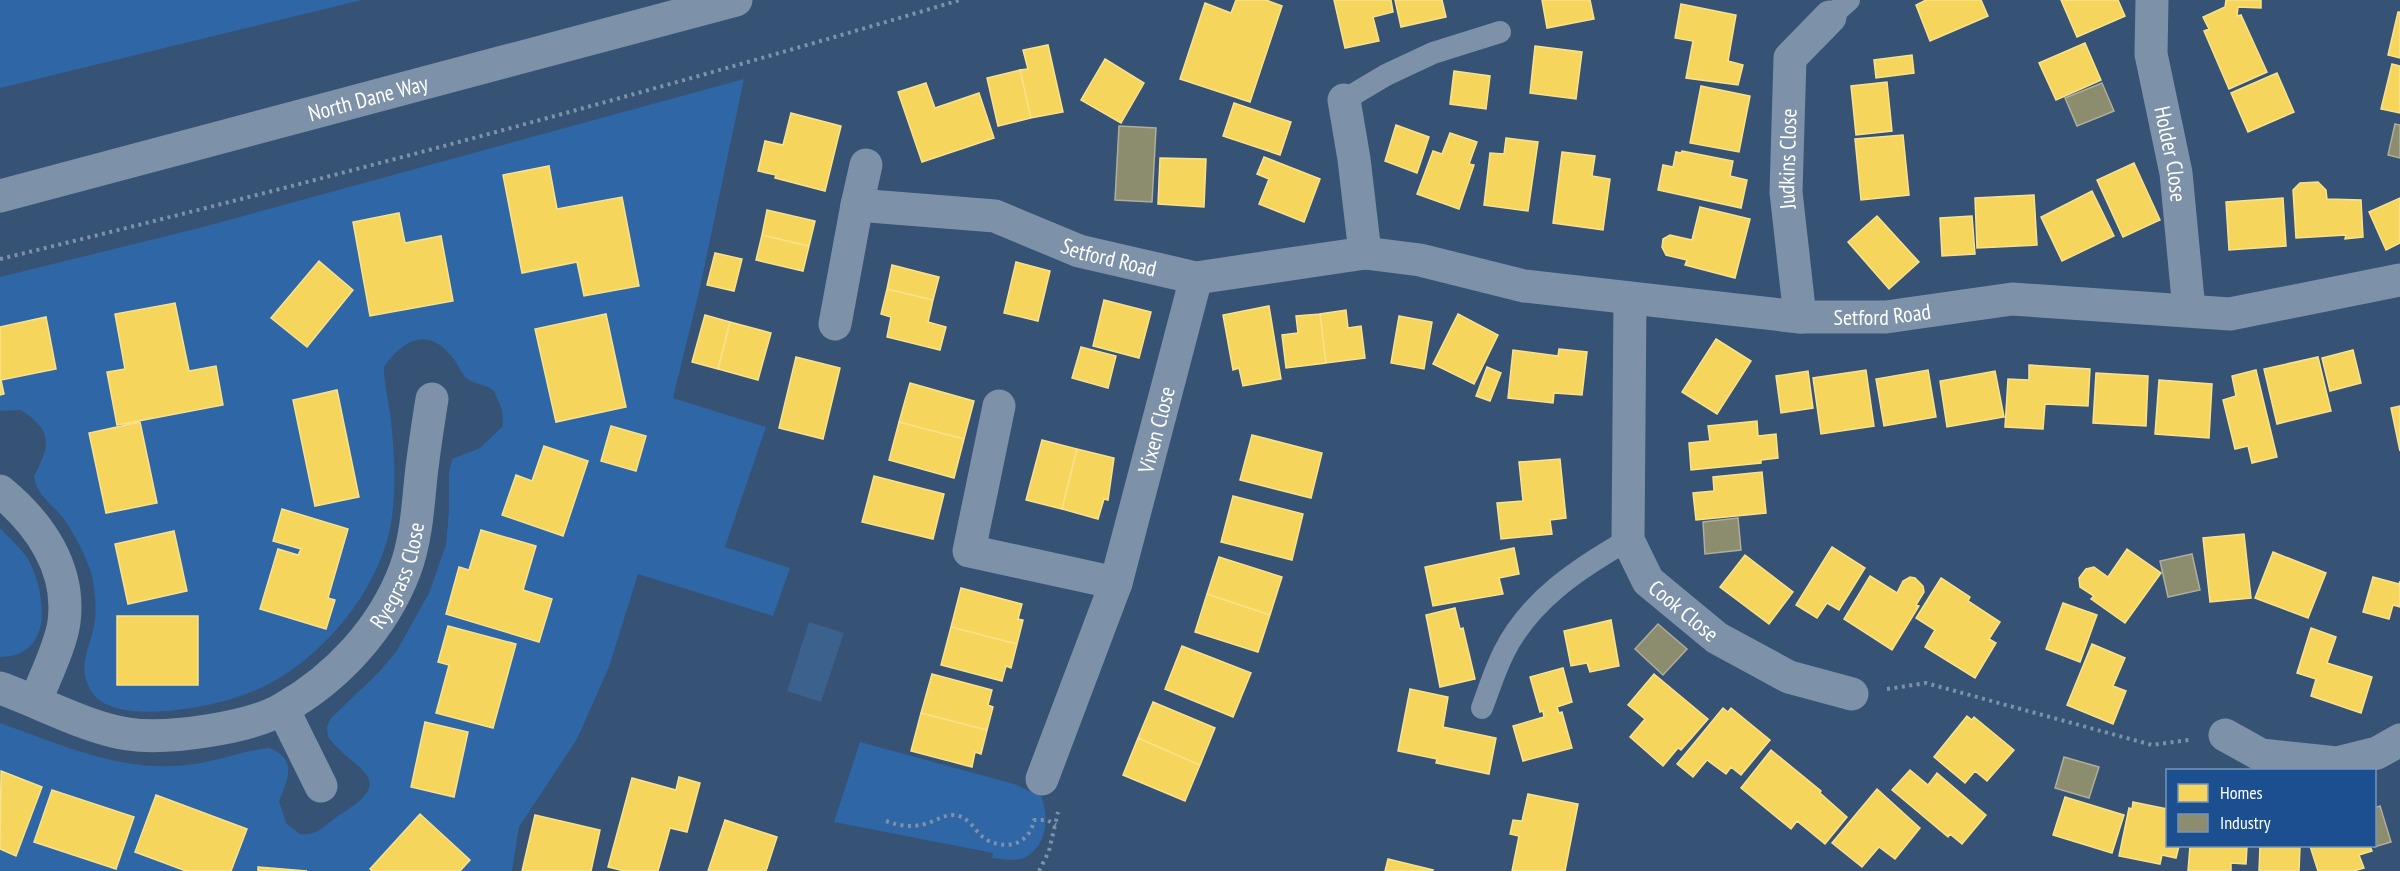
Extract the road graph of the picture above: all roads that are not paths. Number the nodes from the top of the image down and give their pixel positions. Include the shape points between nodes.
1 (736, 0) edge
2 (2152, 0) edge
3 (1839, 9) edge
4 (1500, 32) dead end
5 (1344, 100) joint
6 (866, 165) dead end
7 (0, 196) edge
8 (857, 206) junction
9 (1365, 253) junction
10 (1196, 278) junction
11 (2400, 280) edge
12 (1630, 299) junction
13 (2189, 310) junction
14 (1800, 317) junction
15 (835, 324) dead end
16 (432, 399) dead end
17 (999, 406) dead end
18 (0, 491) edge
19 (1628, 540) junction
20 (1116, 583) junction
21 (0, 687) edge
22 (1852, 694) road end
23 (36, 700) junction
24 (1482, 708) dead end
25 (283, 709) junction
26 (2225, 735) road end
27 (2400, 741) edge
28 (1042, 779) road end
29 (321, 786) dead end

1 - 7 street, North Dane Way
2 - 13 street, Holder Close via 2151,54 2176,173
3 - 14 street, Judkins Close via 1790,58 1786,192
4 - 5 lane via 1433,53
5 - 9 street
6 - 8 street
8 - 10 street, Setford Road via 995,216 1079,251
8 - 15 street
9 - 10 street, Setford Road
9 - 12 street, Setford Road via 1420,261 1524,286
10 - 20 street, Vixen Close
11 - 13 street, Setford Road via 2230,314
12 - 14 street, Setford Road
12 - 19 street, Cook Close
13 - 14 street, Setford Road via 2012,300 1886,318
16 - 25 street, Ryegrass Close via 418,516 405,570 381,617 351,657
17 - 20 street via 969,551
18 - 23 street via 36,526 53,555 64,587 64,623
19 - 22 street, Cook Close via 1648,581 1717,638 1789,677
19 - 24 lane via 1553,588 1528,616 1504,651
20 - 28 street, Vixen Close
21 - 23 street, Ryegrass Close
23 - 25 street, Ryegrass Close via 128,734 206,731
25 - 29 street
26 - 27 street via 2261,755 2337,763 2377,753

